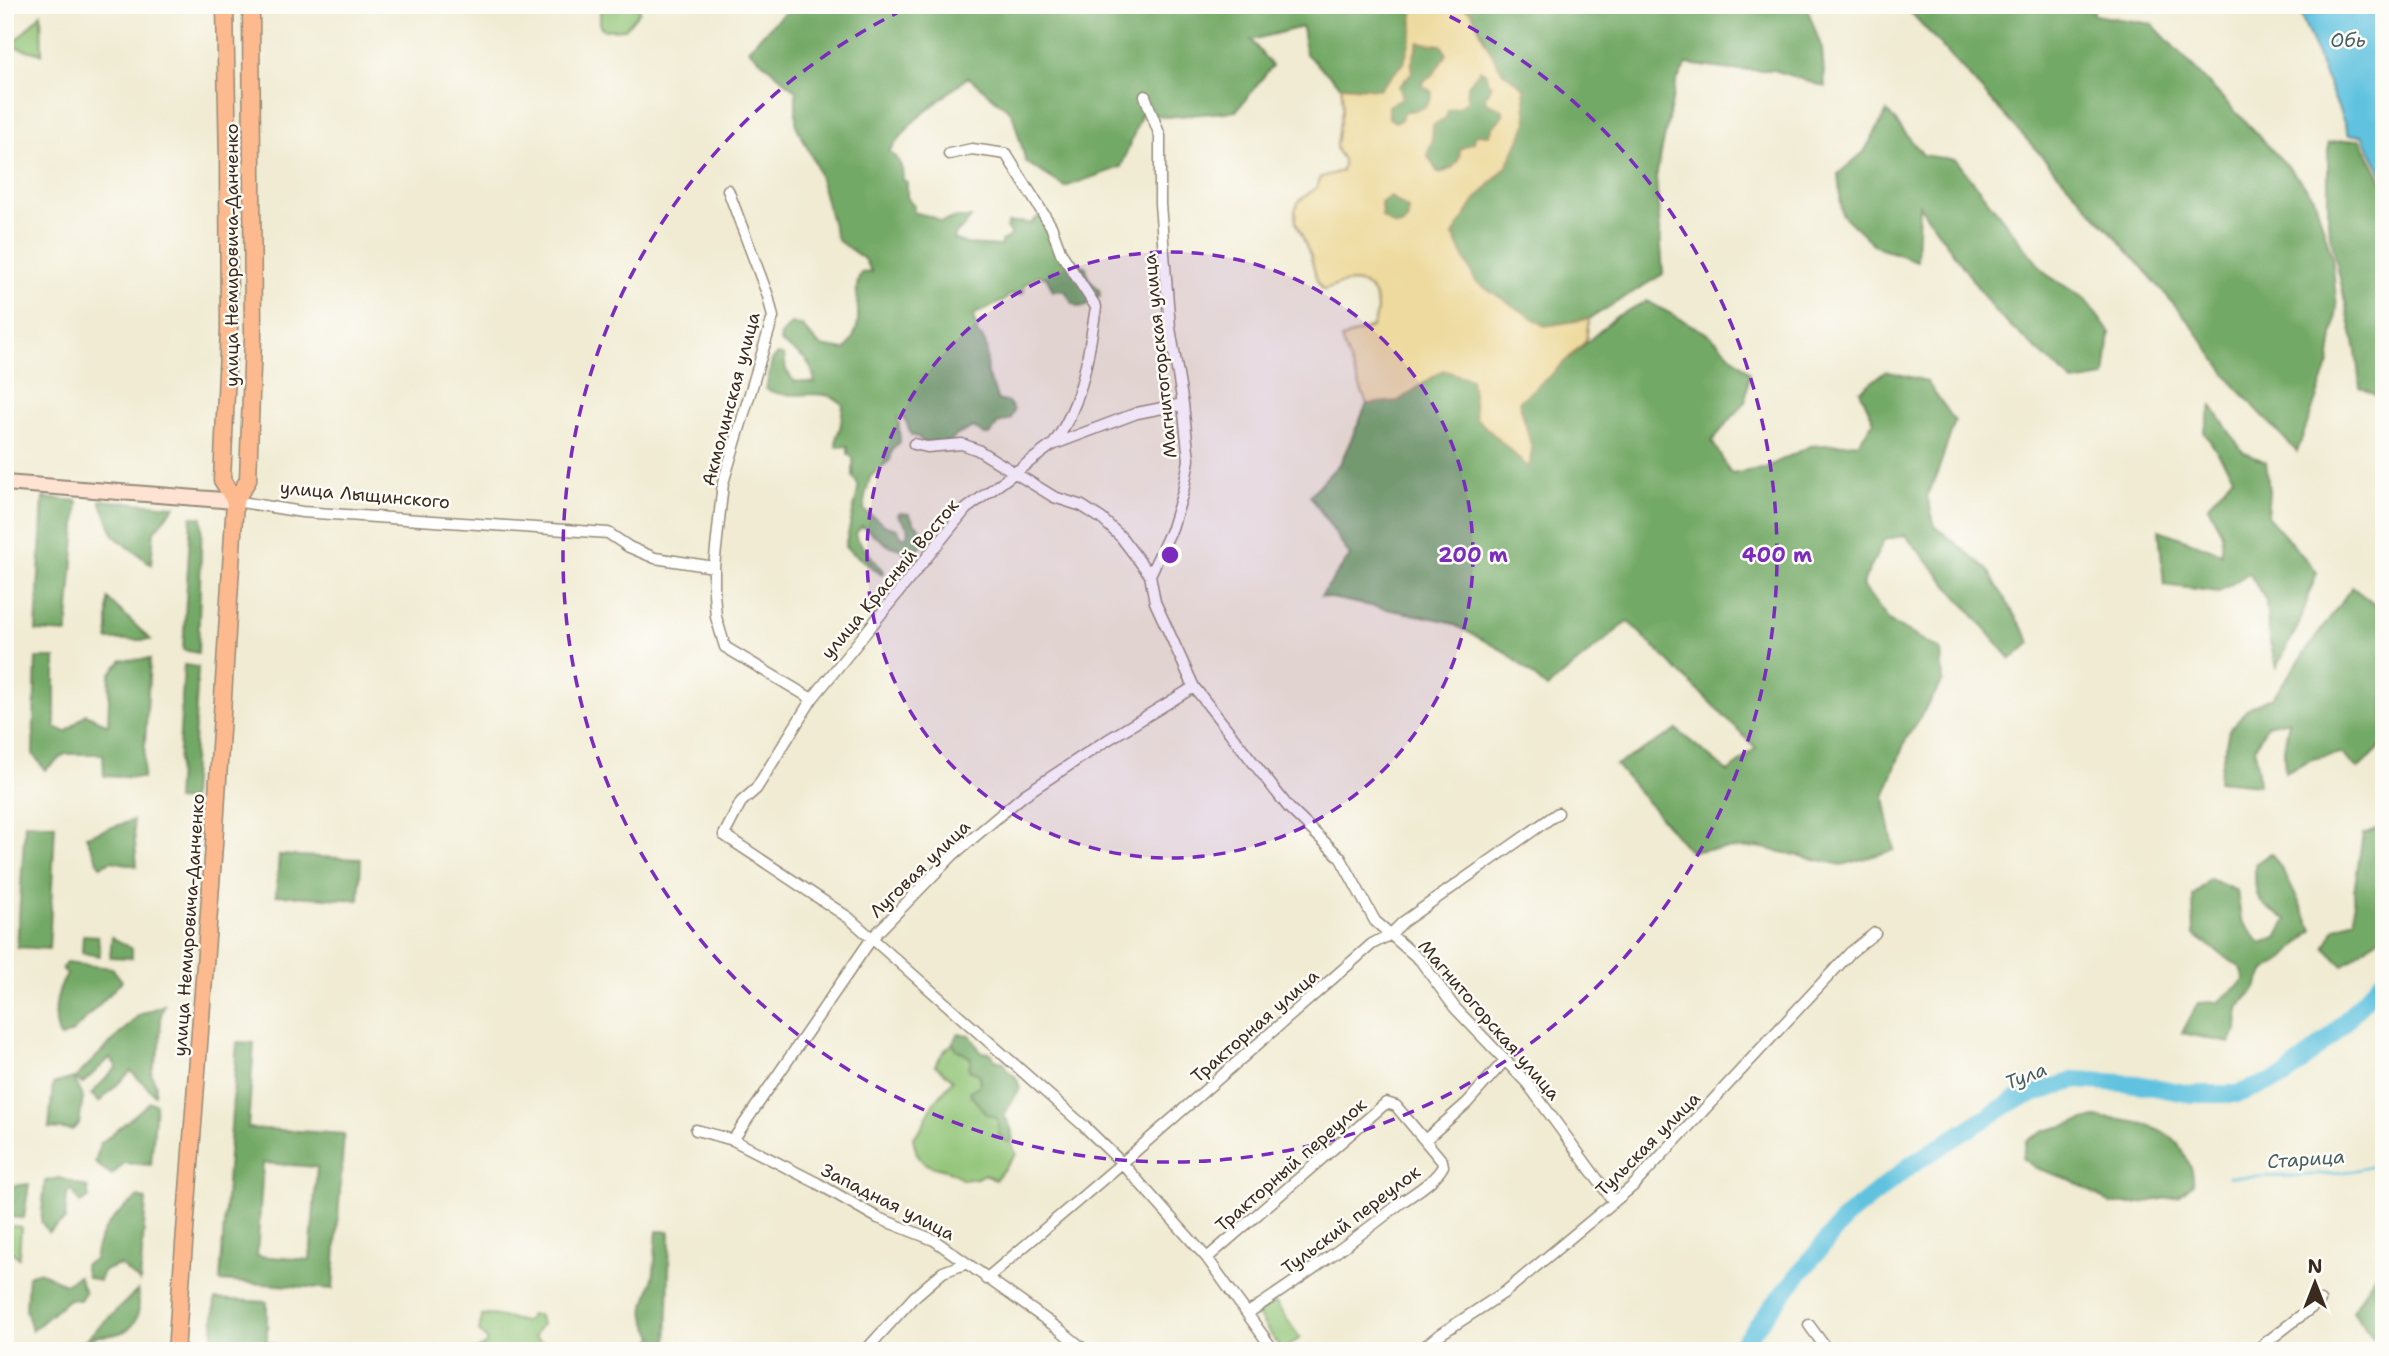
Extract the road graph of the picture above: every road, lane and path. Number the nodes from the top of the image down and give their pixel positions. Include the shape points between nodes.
1 (225, 5) edge
2 (251, 5) edge
3 (1145, 96) dead end
4 (949, 154) dead end
5 (728, 190) dead end
6 (1183, 404) junction
7 (914, 444) dead end
8 (1052, 445) junction
9 (1014, 474) junction
10 (5, 483) edge
11 (235, 501) junction
12 (714, 566) junction
13 (1150, 575) junction
14 (1194, 687) junction
15 (812, 699) junction
16 (1558, 813) dead end
17 (1875, 933) dead end
18 (1391, 934) junction
19 (872, 938) junction
20 (1505, 1060) junction
21 (696, 1130) dead end
22 (733, 1140) junction
23 (1425, 1140) junction
24 (1122, 1163) junction
25 (1614, 1202) junction
26 (1207, 1258) junction
27 (965, 1264) junction
28 (986, 1279) junction
29 (2320, 1301) dead end
30 (1248, 1313) junction
31 (1809, 1325) dead end
32 (176, 1351) edge
33 (865, 1351) edge
34 (1086, 1351) edge
35 (1274, 1351) edge
36 (1419, 1351) edge
37 (1828, 1351) edge
38 (2255, 1351) edge

1 - 11 main road, улица Немировича-Данченко via 229,329 222,480
2 - 11 main road, улица Немировича-Данченко via 251,390 248,480
3 - 6 street, Магнитогорская улица via 1160,136 1160,204 1170,328
4 - 8 street via 972,149 1006,154 1096,307 1081,387 1068,424
5 - 12 street, Акмолинская улица via 773,317 723,483
6 - 8 street, улица Красный Восток via 1137,413
6 - 13 street, Магнитогорская улица via 1189,460 1183,492
7 - 9 street via 962,444
8 - 9 street, улица Красный Восток
9 - 13 street via 1102,519
9 - 15 street, улица Красный Восток via 966,509
10 - 11 street, улица Лыщинского
11 - 12 street, улица Лыщинского via 302,512 608,533 654,558
11 - 32 main road, улица Немировича-Данченко
12 - 15 street, Акмолинская улица via 716,617 725,647
13 - 14 street, Магнитогорская улица via 1155,602
14 - 18 street, Магнитогорская улица via 1289,808 1340,856 1375,921
14 - 19 street, Луговая улица via 1024,795 953,855
15 - 19 street, улица Красный Восток via 757,789 741,802 724,835
16 - 18 street, Тракторная улица
17 - 25 street, Тульская улица
18 - 20 street, Магнитогорская улица via 1420,960 1455,1008
18 - 24 street, Тракторная улица via 1372,944
19 - 22 street, Луговая улица
19 - 24 street
20 - 23 street via 1468,1104
20 - 25 street, Магнитогорская улица
21 - 22 street, Западная улица
22 - 27 street, Западная улица via 878,1218 934,1240
23 - 26 street, Тракторный переулок via 1396,1106 1386,1103
23 - 30 street, Тульский переулок via 1443,1166 1435,1177 1338,1253
24 - 26 street
24 - 28 street, Тракторная улица
25 - 36 street, Тульская улица via 1505,1292
26 - 30 street
27 - 28 street, Западная улица
27 - 33 street via 943,1272
28 - 34 street, Западная улица
29 - 38 street
30 - 35 street
31 - 37 street

